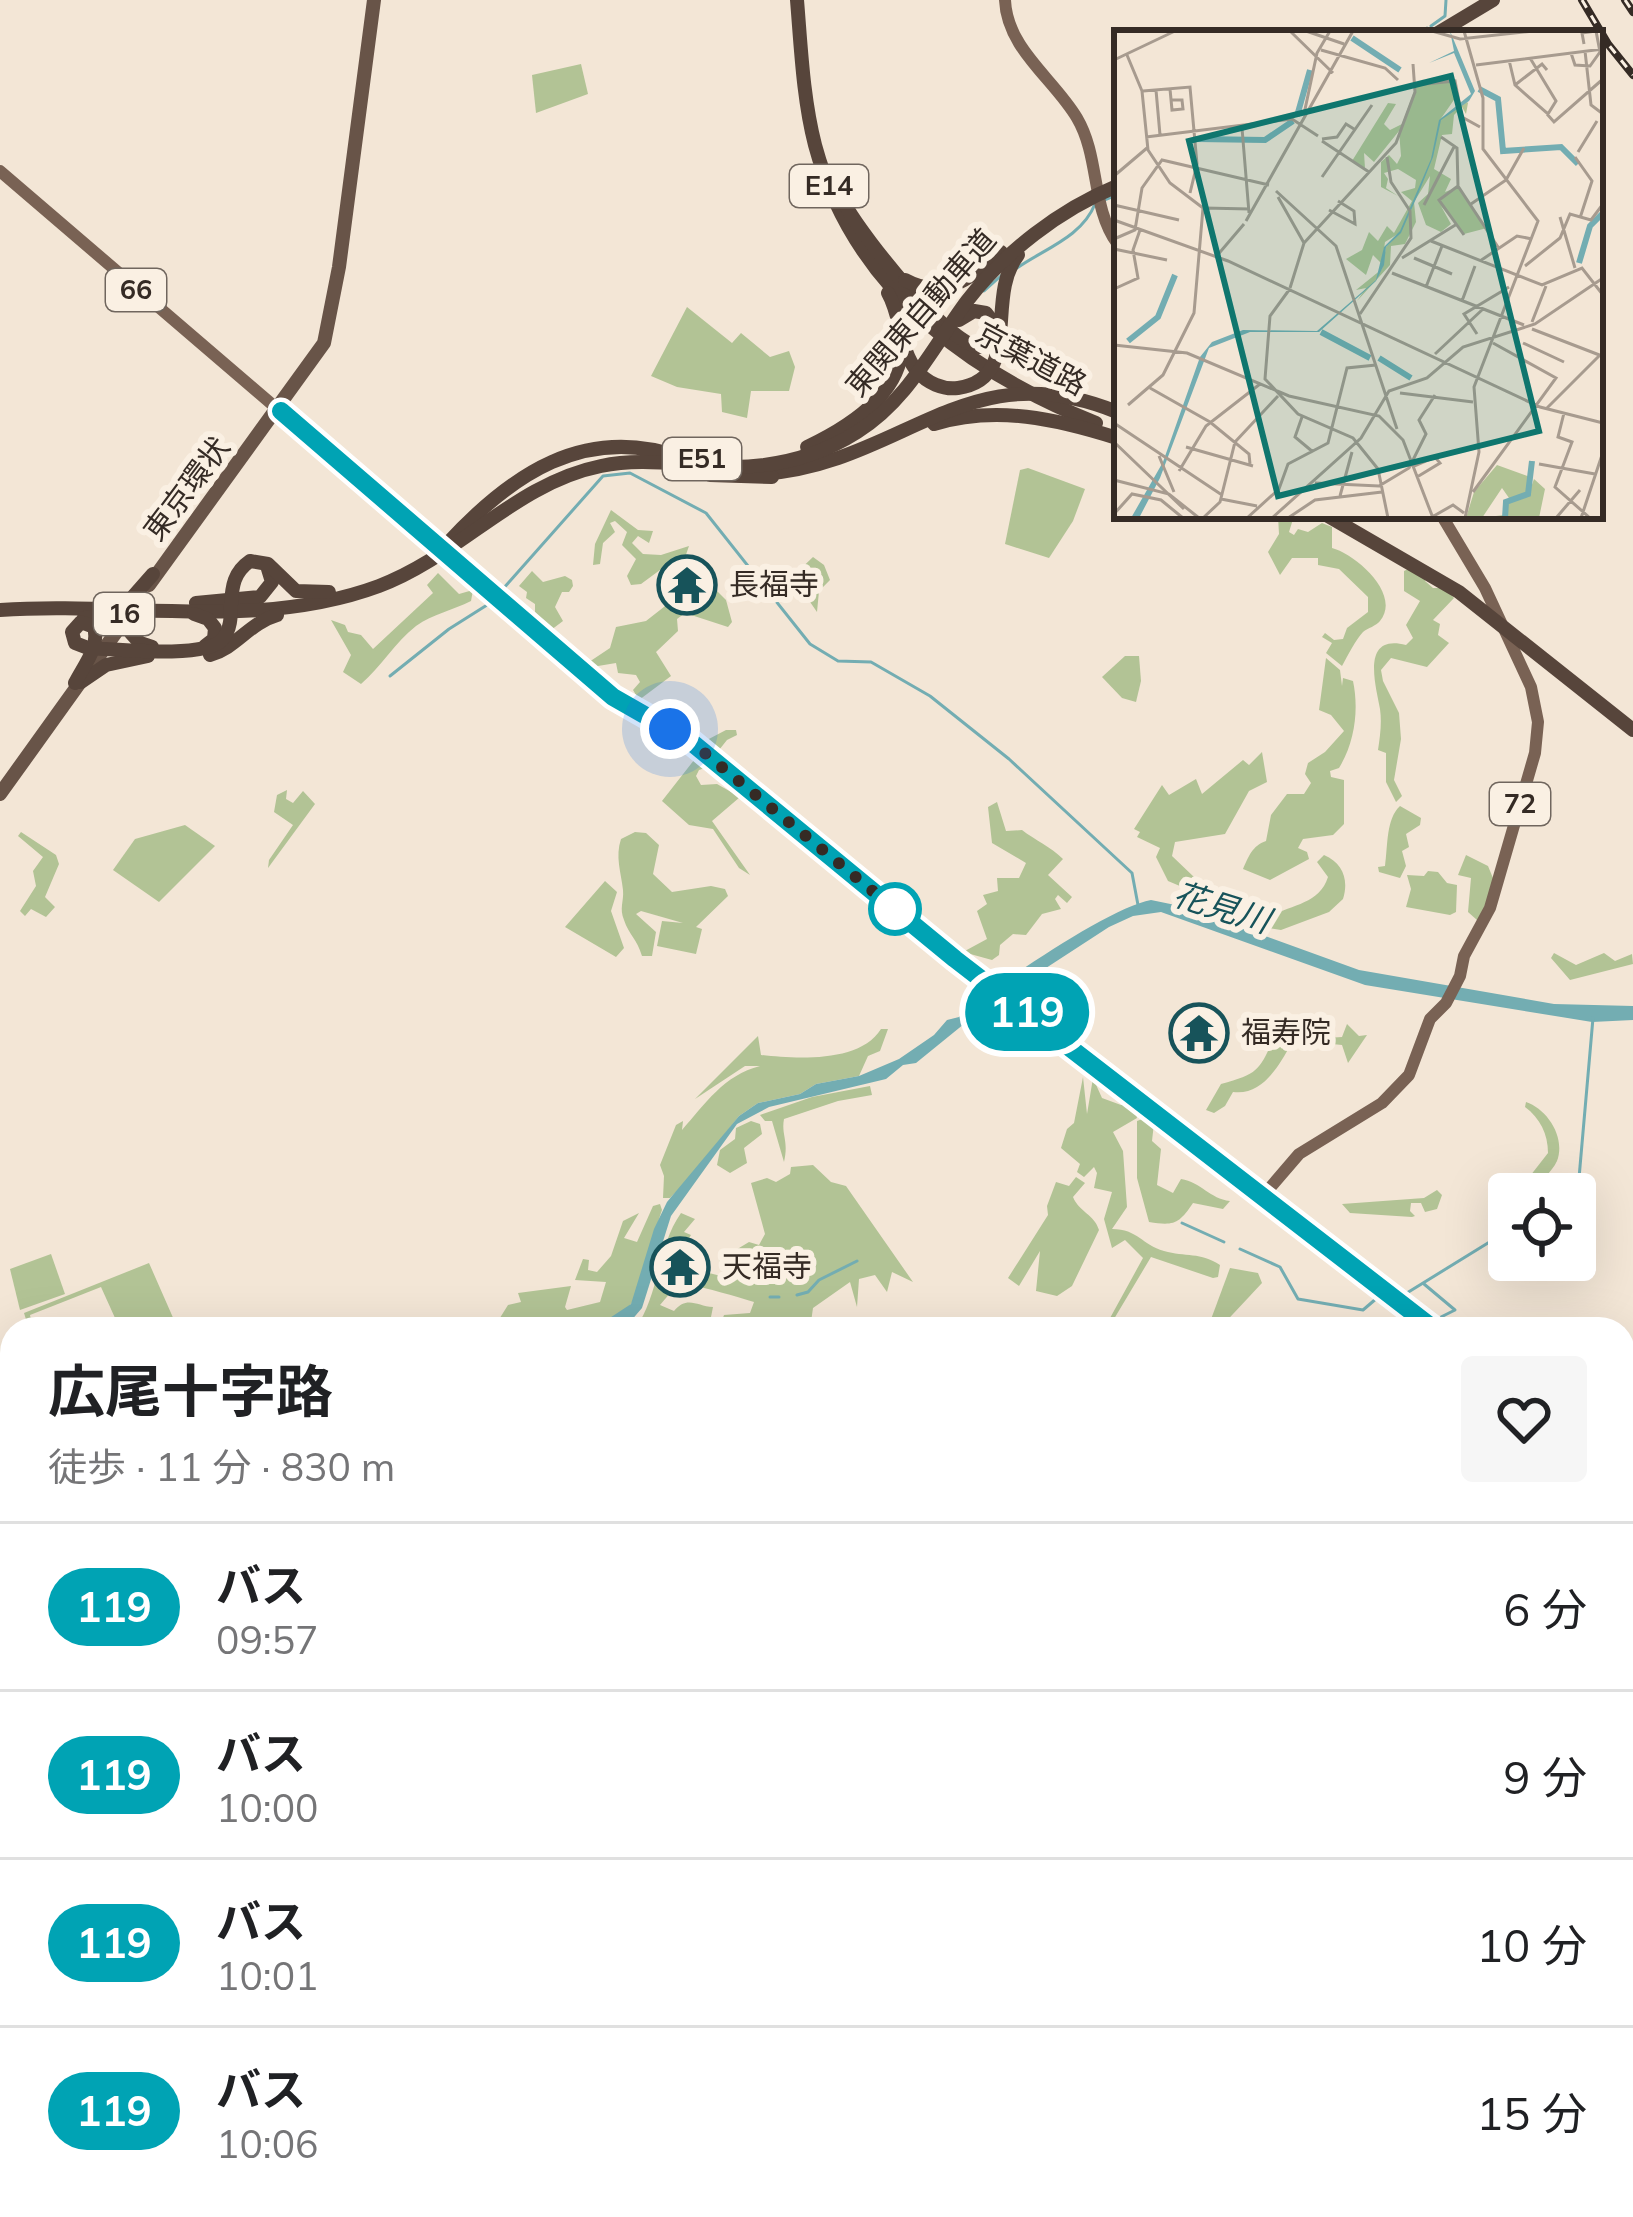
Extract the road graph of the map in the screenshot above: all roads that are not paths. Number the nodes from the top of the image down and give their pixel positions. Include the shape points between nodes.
1 (374, 0) edge
2 (800, 0) edge
3 (1005, 0) edge
4 (1483, 0) edge
5 (1493, 0) edge
6 (1433, 30) edge
7 (1443, 30) edge
8 (0, 171) edge
9 (829, 171) junction
10 (1114, 185) edge
11 (848, 228) junction
12 (1114, 237) edge
13 (1010, 252) junction
14 (910, 286) junction
15 (334, 292) junction
16 (892, 300) junction
17 (917, 376) junction
18 (898, 394) junction
19 (278, 409) junction
20 (1114, 416) edge
21 (1114, 416) edge
22 (844, 433) junction
23 (1114, 433) edge
24 (1114, 433) edge
25 (846, 461) junction
26 (202, 508) junction
27 (1337, 519) edge
28 (1444, 519) edge
29 (446, 548) junction
30 (153, 574) junction
31 (379, 578) junction
32 (345, 597) junction
33 (142, 603) junction
34 (233, 606) junction
35 (0, 607) edge
36 (87, 649) junction
37 (166, 652) junction
38 (189, 653) junction
39 (77, 684) junction
40 (1633, 727) edge
41 (0, 792) edge
42 (1263, 1196) junction
43 (1419, 1317) edge

1 - 15 highway, 東京環状 / 16
2 - 9 highway, 京葉道路 / E14
2 - 11 highway, 京葉道路 / E14 via 812,132
3 - 12 main road via 1015,38 1080,122
4 - 6 highway
5 - 7 highway
8 - 19 main road, 66
9 - 14 highway via 853,219
9 - 20 highway, 京葉道路 / E14 via 867,251 935,328 1015,381
10 - 13 highway, 東関東自動車道 / E51
11 - 16 highway
11 - 23 highway, 京葉道路 / E14 via 899,298 946,343 1002,380
13 - 14 highway via 958,285
13 - 16 highway via 990,369 952,388 924,379 908,357
13 - 17 highway, 東関東自動車道 / E51
13 - 18 highway, 東関東自動車道 / E51 via 970,289
14 - 17 highway via 946,323
15 - 19 highway via 325,349
15 - 26 highway, 東京環状 / 16 via 308,365
16 - 22 highway via 899,366
17 - 18 highway, 東関東自動車道 / E51
18 - 22 highway, 東関東自動車道 / E51
19 - 26 highway, 16
19 - 29 main road
21 - 25 highway via 1051,392 1005,393 954,408
22 - 29 highway, 東関東自動車道 / E51 via 797,459 751,467 642,461 580,471
22 - 29 highway, 東関東自動車道 / E51 via 783,457 596,461 541,480
24 - 25 highway via 991,414 942,421
25 - 29 highway via 770,478 637,468 592,473
25 - 29 highway via 753,474 647,447 584,451 487,500
26 - 30 highway, 東京環状 / 16
26 - 33 highway, 東京環状 / 16
27 - 40 highway via 1459,592
28 - 42 main road, 72 via 1535,698 1537,743 1490,908 1417,1060 1376,1108 1299,1154
29 - 31 highway, 東関東自動車道 / E51
29 - 32 highway, 東関東自動車道 / E51 via 403,576
29 - 42 main road via 613,697 690,741
30 - 36 highway via 116,616 71,626 72,643
30 - 39 highway, 東京環状 / 16
31 - 34 highway, 東関東自動車道 / E51 via 321,596
31 - 38 highway via 307,594 268,564 250,561 234,582 224,637
32 - 34 highway, 東関東自動車道 / E51 via 289,608
32 - 38 highway via 264,619 215,655
33 - 34 highway, 東関東自動車道 / E51
33 - 35 highway, 東関東自動車道 / E51
33 - 37 highway via 131,633
33 - 38 highway via 211,621 212,642
33 - 39 highway, 東京環状 / 16
34 - 38 highway via 260,596 268,590 266,567 242,571 235,589 232,624 224,642
36 - 37 highway
36 - 39 highway via 72,636 81,622 94,626 96,638
37 - 38 highway
37 - 39 highway via 106,665
39 - 41 highway, 東京環状 / 16
42 - 43 main road

